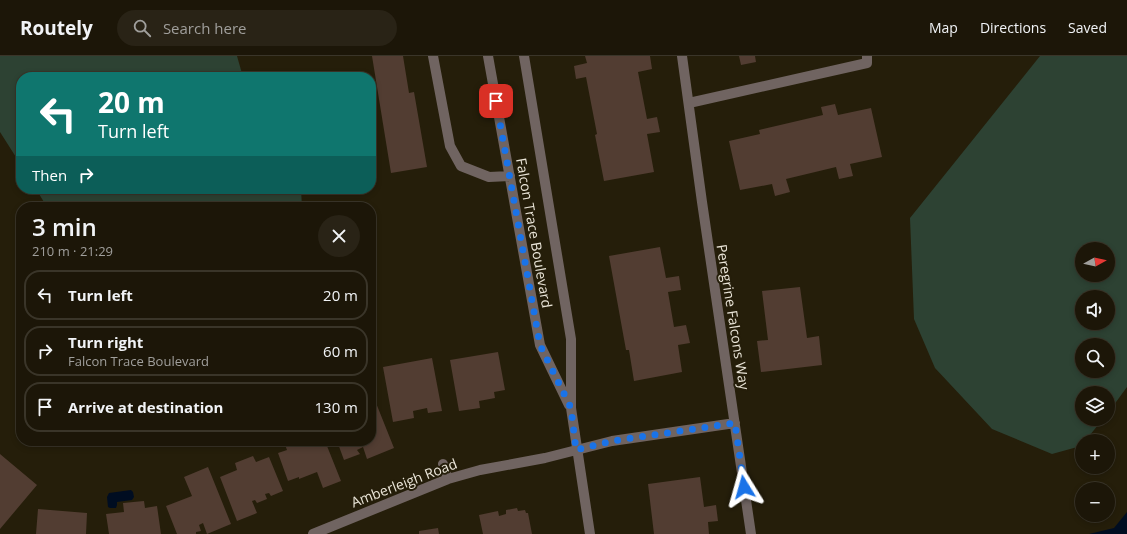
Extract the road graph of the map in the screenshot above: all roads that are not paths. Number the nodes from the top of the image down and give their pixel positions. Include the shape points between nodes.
1 (433, 56) edge
2 (488, 56) edge
3 (524, 56) edge
4 (682, 56) edge
5 (868, 56) edge
6 (689, 104) junction
7 (510, 176) junction
8 (571, 408) junction
9 (735, 423) junction
10 (576, 450) junction
11 (443, 464) dead end
12 (448, 479) junction
13 (313, 534) edge
14 (590, 534) edge
15 (751, 534) edge

1 - 7 street via 450,146 461,166 489,177
2 - 7 street, Falcon Trace Boulevard
3 - 8 street, Falcon Trace Boulevard via 571,339
4 - 6 street, Peregrine Falcons Way
5 - 6 street via 867,64
6 - 9 street, Peregrine Falcons Way
7 - 8 street, Falcon Trace Boulevard via 540,345
8 - 10 street, Falcon Trace Boulevard
9 - 10 street, Amberleigh Road via 612,441
9 - 15 street, Peregrine Falcons Way
10 - 12 street, Amberleigh Road
10 - 14 street, Falcon Trace Boulevard
11 - 12 street
12 - 13 street, Amberleigh Road

